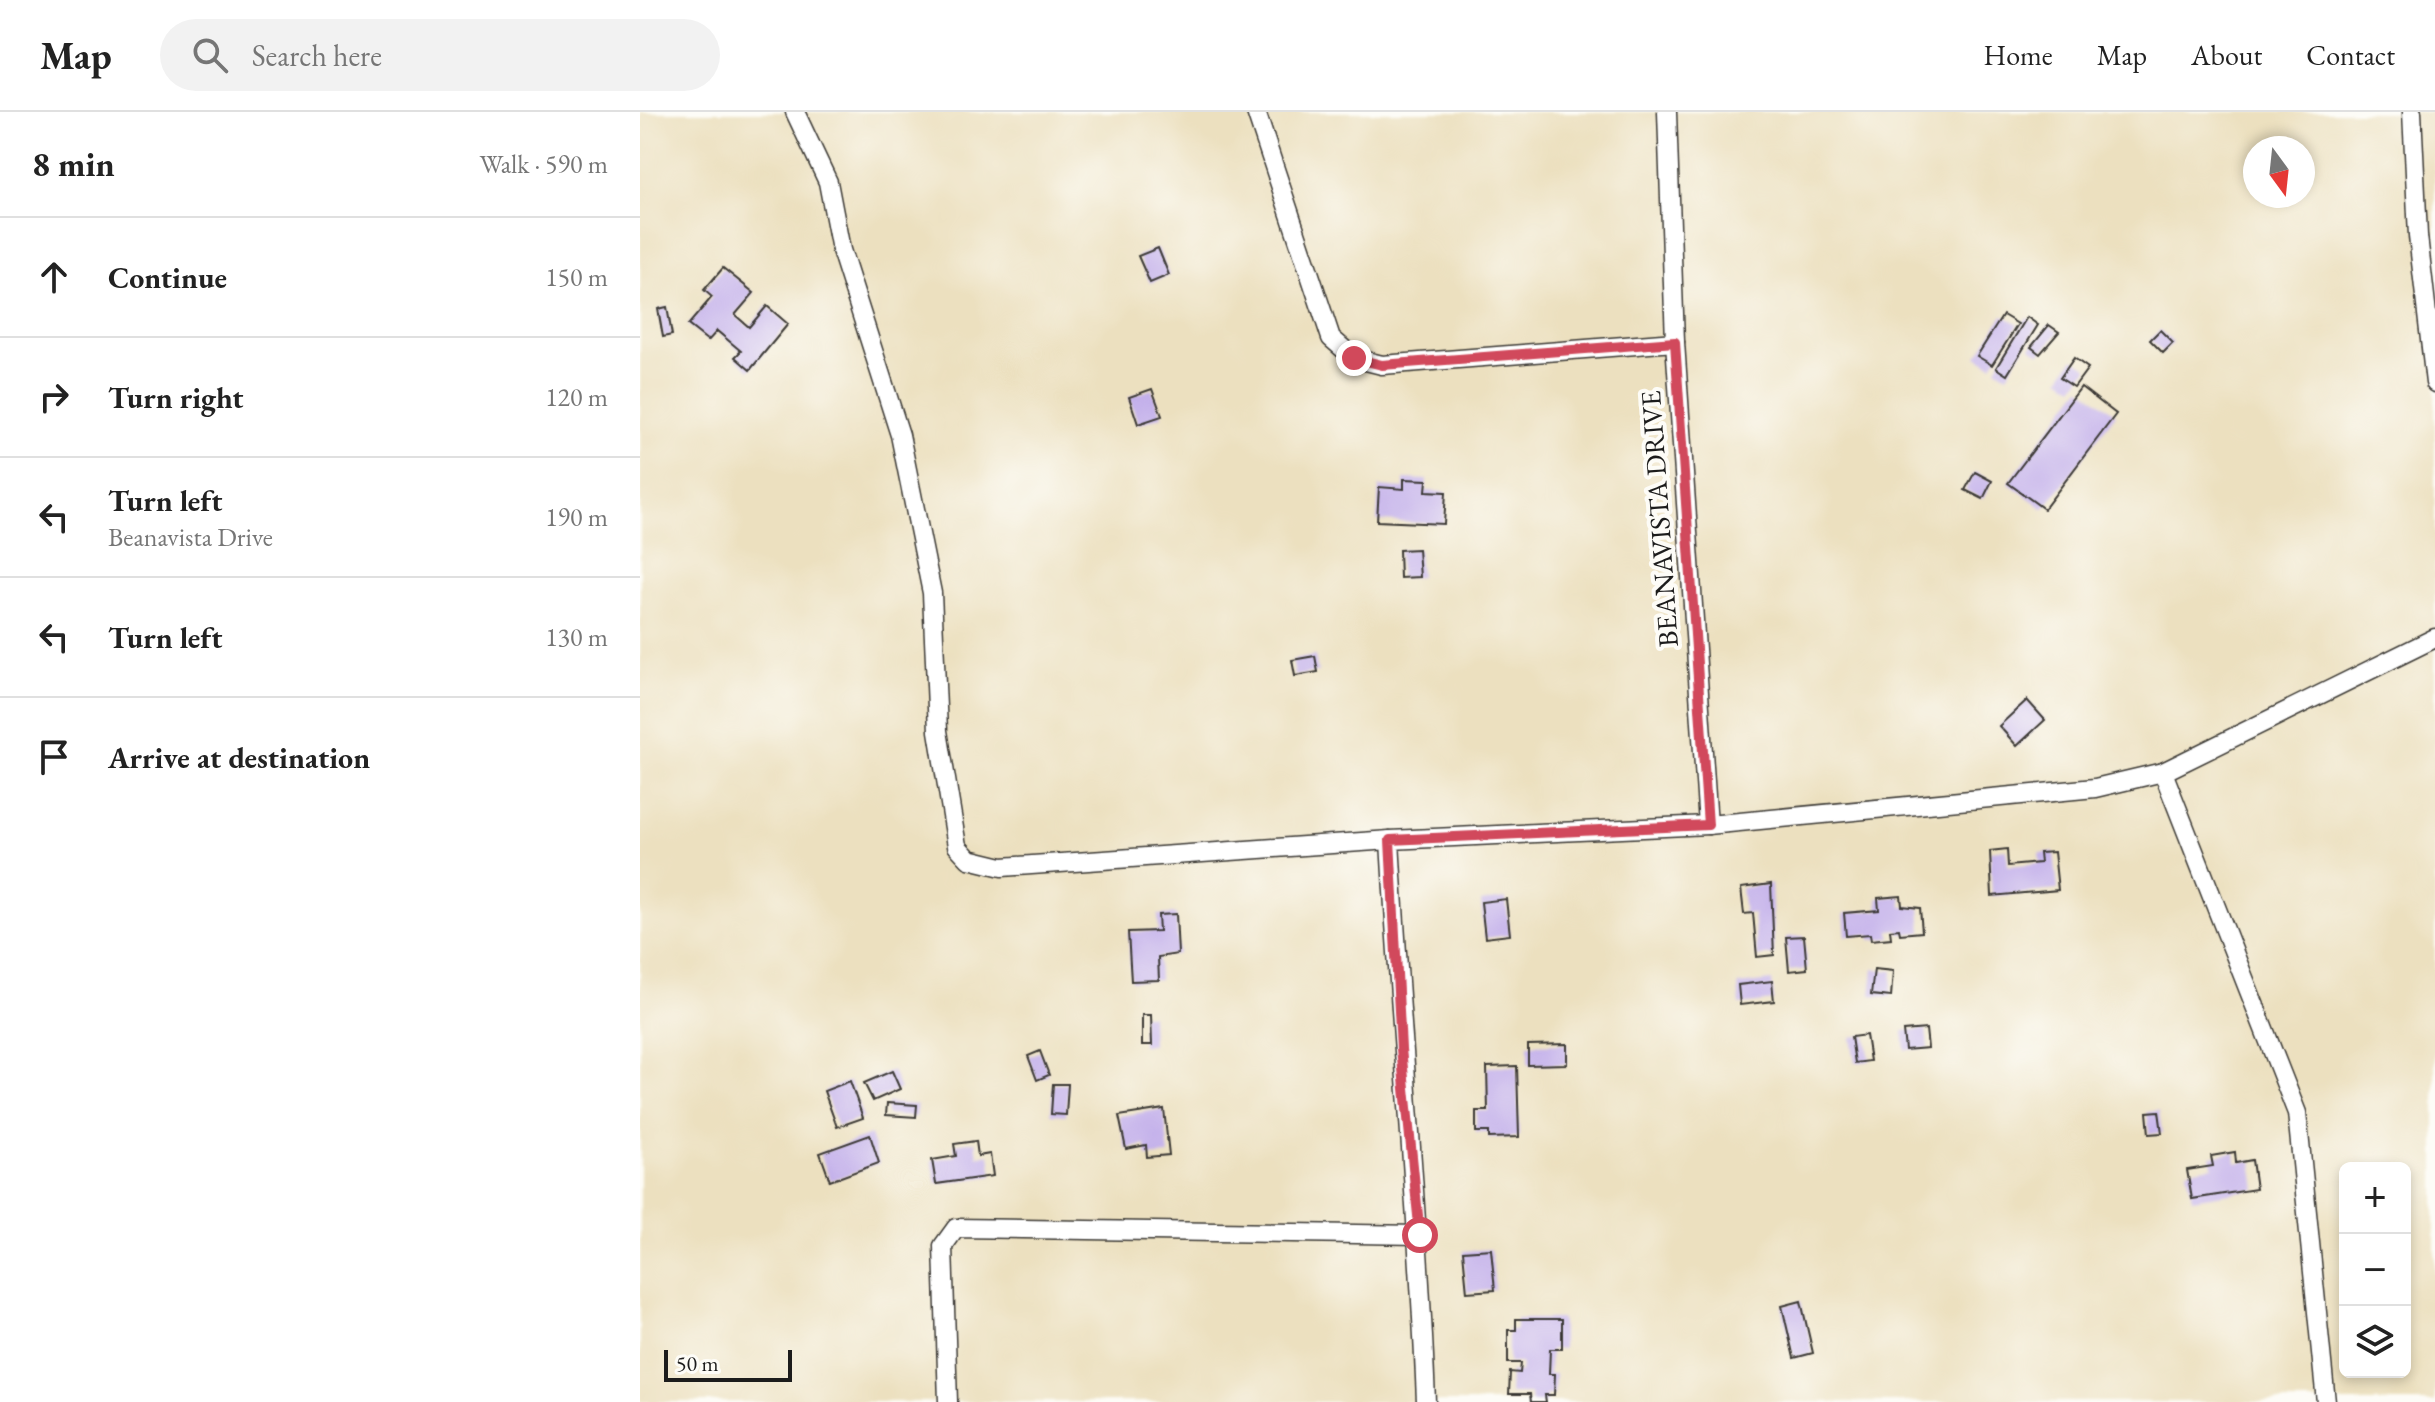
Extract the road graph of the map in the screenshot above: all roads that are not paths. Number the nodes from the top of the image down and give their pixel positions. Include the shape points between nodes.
1 (795, 112) edge
2 (1256, 112) edge
3 (1667, 112) edge
4 (2412, 112) edge
5 (1675, 342) junction
6 (2435, 383) edge
7 (2435, 638) edge
8 (2163, 772) junction
9 (1708, 825) junction
10 (1390, 840) junction
11 (1420, 1235) junction
12 (948, 1402) edge
13 (1426, 1402) edge
14 (2326, 1402) edge

1 - 10 street via 828,182 841,250 900,435 932,593 938,731 957,846 963,854 1002,867
2 - 5 street via 1331,338 1354,358 1382,365
3 - 5 street, BEANAVISTA DRIVE
4 - 6 street via 2418,236
5 - 9 street, BEANAVISTA DRIVE
7 - 8 street
8 - 9 street via 2095,788
8 - 14 street via 2297,1113
9 - 10 street
10 - 11 street via 1401,1049
11 - 12 street via 956,1228 943,1246
11 - 13 street

